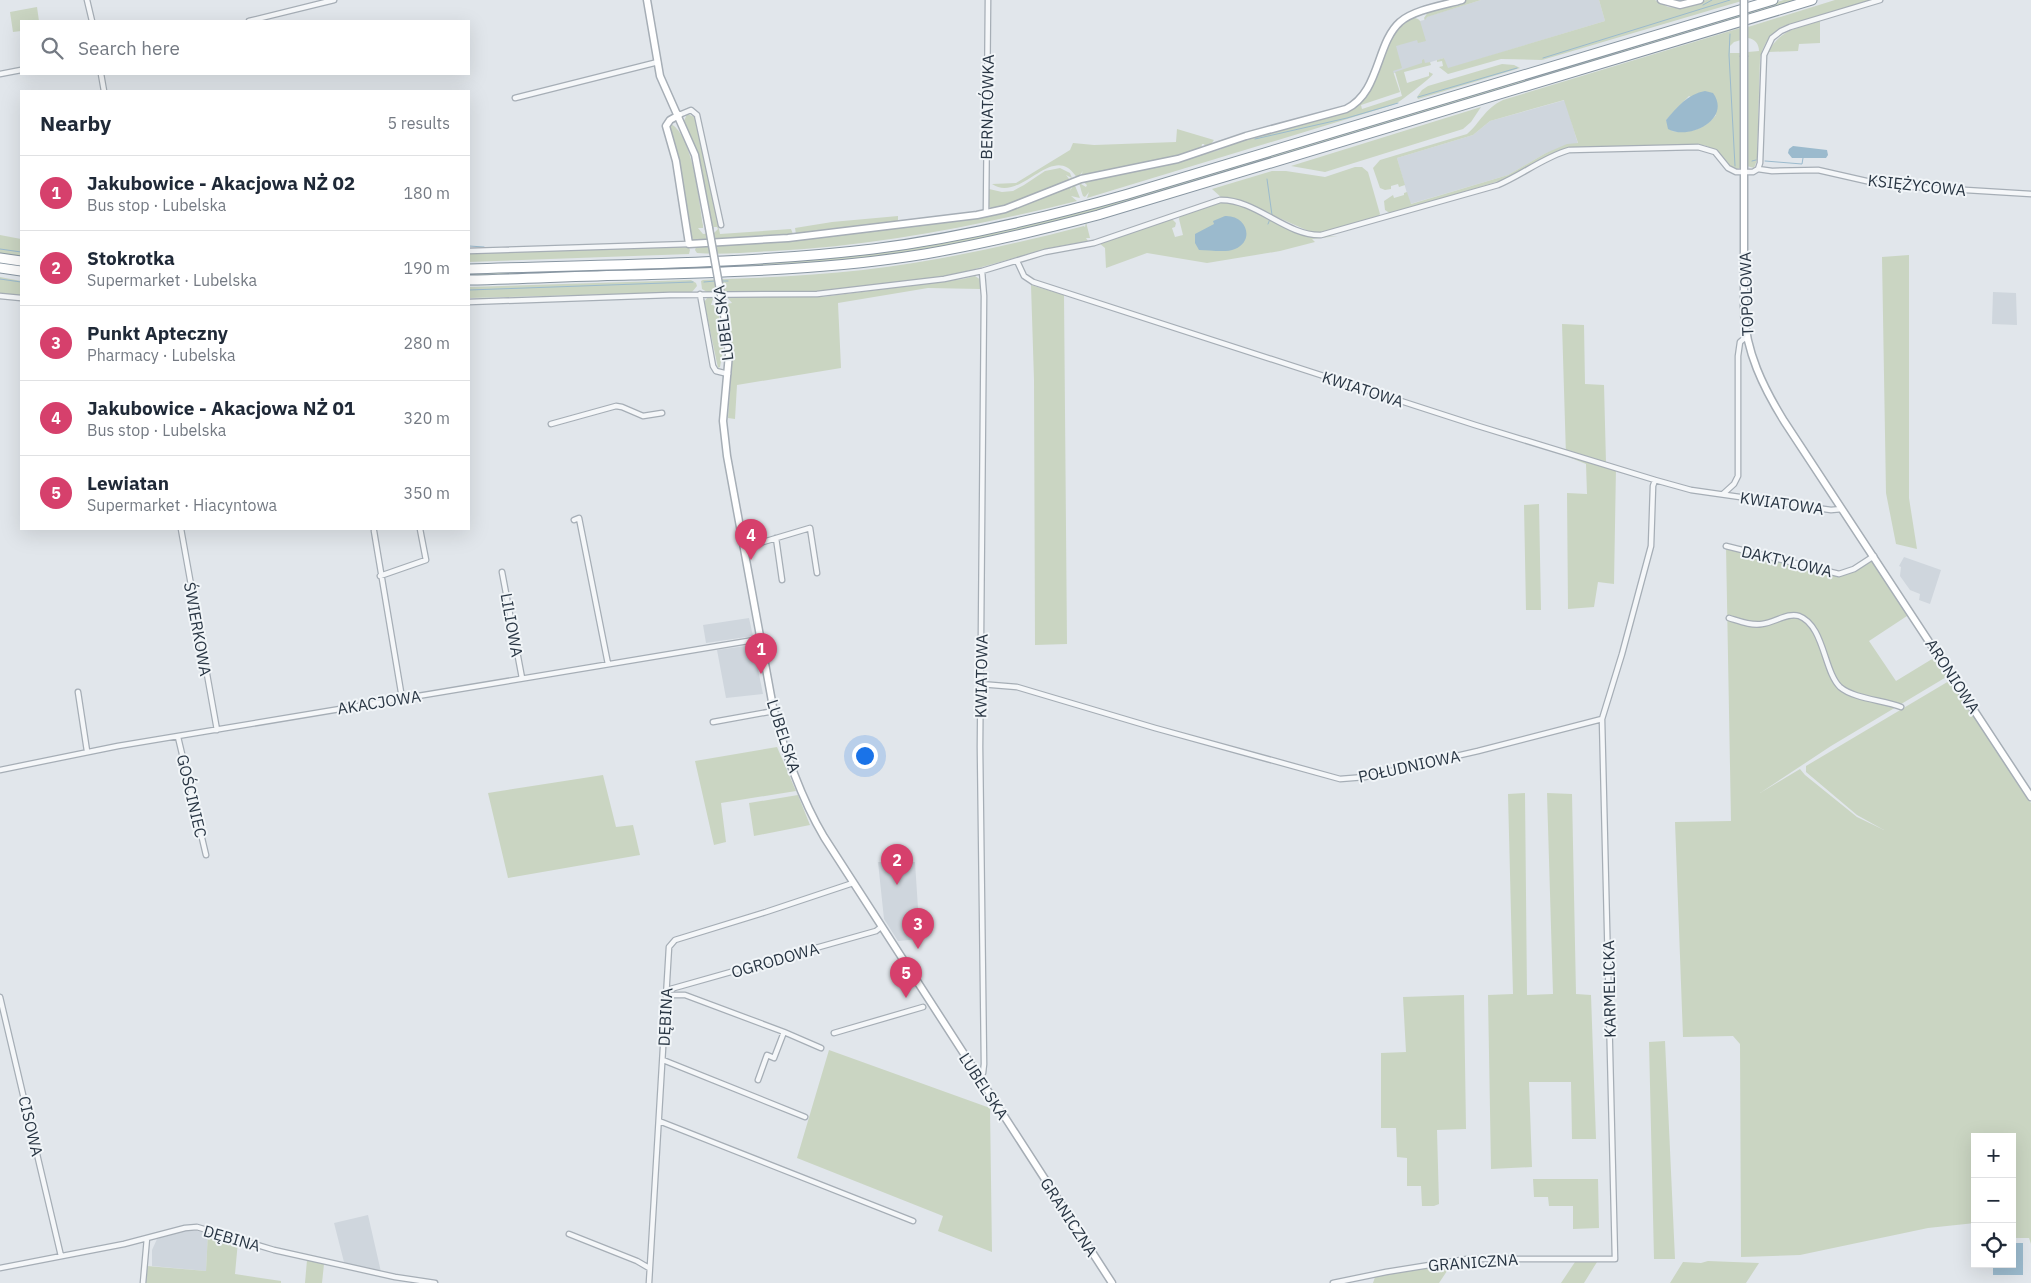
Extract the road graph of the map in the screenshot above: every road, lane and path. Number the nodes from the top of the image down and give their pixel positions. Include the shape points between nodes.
1 (88, 0) edge
2 (334, 0) edge
3 (647, 0) edge
4 (988, 0) edge
5 (1462, 0) edge
6 (1661, 0) edge
7 (1700, 0) edge
8 (1744, 0) edge
9 (1773, 0) edge
10 (1812, 0) edge
11 (1880, 0) edge
12 (92, 20) edge
13 (252, 20) edge
14 (658, 62) junction
15 (20, 70) edge
16 (0, 74) edge
17 (101, 75) edge
18 (104, 90) edge
19 (515, 98) dead end
20 (678, 115) junction
21 (1758, 169) junction
22 (1744, 172) junction
23 (2031, 194) edge
24 (986, 213) junction
25 (721, 225) dead end
26 (689, 244) junction
27 (470, 250) edge
28 (0, 258) edge
29 (1017, 260) junction
30 (20, 261) edge
31 (0, 268) edge
32 (470, 269) edge
33 (982, 271) junction
34 (20, 272) edge
35 (470, 280) edge
36 (700, 294) junction
37 (0, 296) edge
38 (20, 298) edge
39 (470, 302) edge
40 (1746, 337) junction
41 (728, 374) junction
42 (662, 413) dead end
43 (551, 424) dead end
44 (1655, 480) junction
45 (1723, 494) junction
46 (1842, 509) junction
47 (574, 520) dead end
48 (180, 530) edge
49 (420, 530) edge
50 (374, 531) dead end
51 (776, 538) junction
52 (1726, 546) dead end
53 (744, 550) junction
54 (1874, 556) junction
55 (502, 572) dead end
56 (817, 573) dead end
57 (380, 576) junction
58 (782, 580) dead end
59 (1728, 618) dead end
60 (760, 639) junction
61 (608, 664) junction
62 (522, 678) junction
63 (980, 684) junction
64 (78, 692) dead end
65 (402, 698) junction
66 (1902, 707) dead end
67 (774, 711) junction
68 (1602, 719) junction
69 (714, 722) dead end
70 (217, 730) junction
71 (178, 737) junction
72 (88, 752) junction
73 (0, 770) edge
74 (2031, 797) edge
75 (206, 855) dead end
76 (853, 882) junction
77 (881, 927) junction
78 (667, 993) junction
79 (0, 997) edge
80 (923, 1008) dead end
81 (784, 1032) junction
82 (834, 1033) dead end
83 (821, 1048) dead end
84 (663, 1060) junction
85 (979, 1078) junction
86 (758, 1080) dead end
87 (805, 1117) dead end
88 (659, 1121) junction
89 (1027, 1152) joint
90 (913, 1222) dead end
91 (569, 1234) dead end
92 (147, 1238) junction
93 (140, 1241) junction
94 (145, 1247) junction
95 (60, 1256) junction
96 (1615, 1258) joint
97 (0, 1268) edge
98 (649, 1268) junction
99 (143, 1283) edge
100 (435, 1283) edge
101 (649, 1283) edge
102 (1112, 1283) edge
103 (1333, 1283) edge

1 - 12 street
2 - 13 street
3 - 14 street, LUBELSKA
4 - 24 street, BERNATÓWKA
5 - 24 street via 1410,16 1398,24 1367,90 1350,107 1178,159 1081,179
6 - 7 street via 1680,5
8 - 22 street, TOPOLOWA, bridge
9 - 32 highway via 1096,203 990,229 848,252 732,260
10 - 35 highway via 1098,215 1021,235 924,254 808,268
11 - 21 street via 1784,29 1770,41 1763,59
14 - 19 street
14 - 20 street, LUBELSKA via 663,84
15 - 16 street
17 - 18 street
20 - 25 street via 691,110 697,115
20 - 26 street via 666,126 676,161
20 - 41 street, LUBELSKA, bridge via 695,155 723,307 729,348
21 - 22 street, KSIĘŻYCOWA
21 - 23 street, KSIĘŻYCOWA via 1825,171 1878,184
22 - 29 street via 1731,170 1715,152 1703,148 1569,150 1498,185 1327,234 1306,233 1228,200 1210,203 1099,241
22 - 40 street, TOPOLOWA
24 - 26 street via 788,238
26 - 27 street
28 - 30 highway
29 - 33 street
29 - 44 street, KWIATOWA via 1024,276 1033,282
31 - 34 highway
33 - 36 street via 833,293
33 - 63 street, KWIATOWA
36 - 39 street
36 - 41 street via 713,366 716,371
37 - 38 street
40 - 45 street, KWIATOWA via 1740,342 1738,356 1738,476
40 - 46 street, TOPOLOWA via 1756,368 1774,405
41 - 53 street, LUBELSKA via 724,436
42 - 43 street via 643,416 616,406
44 - 45 street, KWIATOWA via 1691,490
44 - 68 street via 1651,546
45 - 46 street, KWIATOWA
46 - 54 street, TOPOLOWA
47 - 61 street via 580,518
48 - 70 street, ŚWIERKOWA
49 - 57 street via 426,560
50 - 57 street
51 - 53 street
51 - 56 street via 810,528
51 - 58 street
52 - 54 street, DAKTYLOWA via 1839,574
53 - 60 street, LUBELSKA
54 - 74 street, ARONIOWA
55 - 62 street, LILIOWA
57 - 65 street
59 - 66 street via 1758,624 1800,617 1821,642 1833,678 1840,687
60 - 61 street, AKACJOWA
60 - 67 street, LUBELSKA
61 - 62 street, AKACJOWA
62 - 65 street, AKACJOWA
63 - 68 street, POŁUDNIOWA via 1017,687 1340,779 1400,769
63 - 85 street, KWIATOWA via 984,1073
64 - 72 street
65 - 70 street, AKACJOWA
67 - 69 street
67 - 76 street, LUBELSKA via 810,811
68 - 96 street, KARMELICKA
70 - 71 street, AKACJOWA
71 - 72 street, AKACJOWA
71 - 75 street, GOŚCINIEC
72 - 73 street, AKACJOWA
76 - 77 street, LUBELSKA
76 - 78 street, DĘBINA via 675,940 669,947
77 - 78 street, OGRODOWA
77 - 85 street, LUBELSKA
78 - 81 street via 685,995
78 - 84 street, DĘBINA
79 - 95 street, CISOWA
80 - 82 street
81 - 83 street
81 - 86 street via 774,1058 768,1055
84 - 87 street
84 - 88 street, DĘBINA
85 - 89 street, LUBELSKA
88 - 90 street
88 - 98 street, DĘBINA
89 - 102 street, GRANICZNA
91 - 98 street
92 - 93 street, DĘBINA
92 - 94 street
92 - 100 street, DĘBINA via 185,1228 202,1228 274,1250
93 - 94 street
93 - 95 street, DĘBINA
94 - 99 street
95 - 97 street, DĘBINA
96 - 103 street, GRANICZNA via 1456,1260
98 - 101 street, DĘBINA

